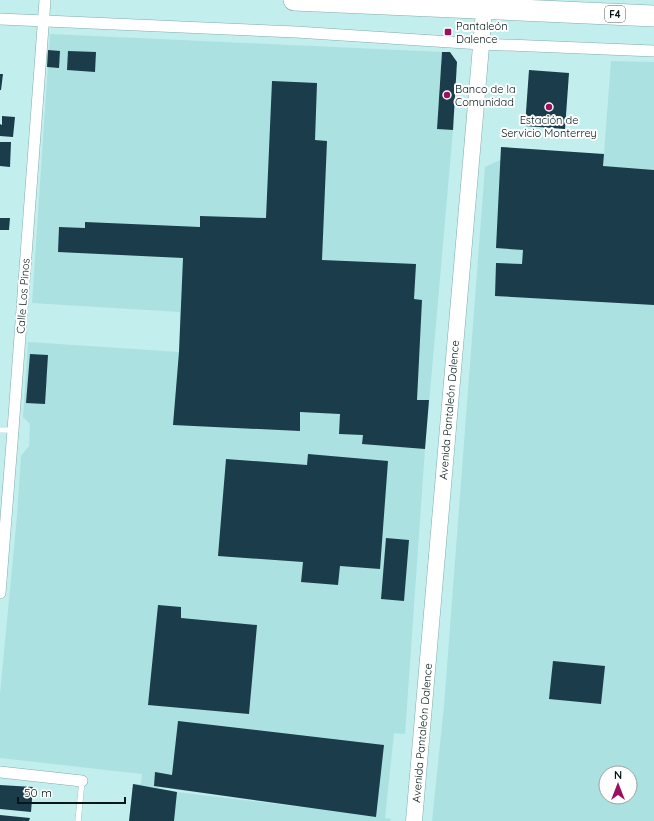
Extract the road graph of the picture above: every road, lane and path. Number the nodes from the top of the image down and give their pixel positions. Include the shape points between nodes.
1 (45, 0) edge
2 (294, 0) edge
3 (485, 4) edge
4 (654, 16) edge
5 (0, 19) edge
6 (43, 21) junction
7 (481, 44) junction
8 (654, 51) edge
9 (0, 430) edge
10 (13, 430) junction
11 (0, 593) edge
12 (0, 772) edge
13 (82, 782) joint
14 (78, 821) edge
15 (414, 821) edge

1 - 6 street, Calle Los Pinos
2 - 3 highway, F4
3 - 4 highway, F4
3 - 7 main road, Avenida Pantaleón Dalence
5 - 6 street
6 - 7 street via 296,32
6 - 10 street, Calle Los Pinos
7 - 8 street
7 - 15 main road, Avenida Pantaleón Dalence
9 - 10 lane
10 - 11 street, Calle Los Pinos
12 - 13 street
13 - 14 lane

